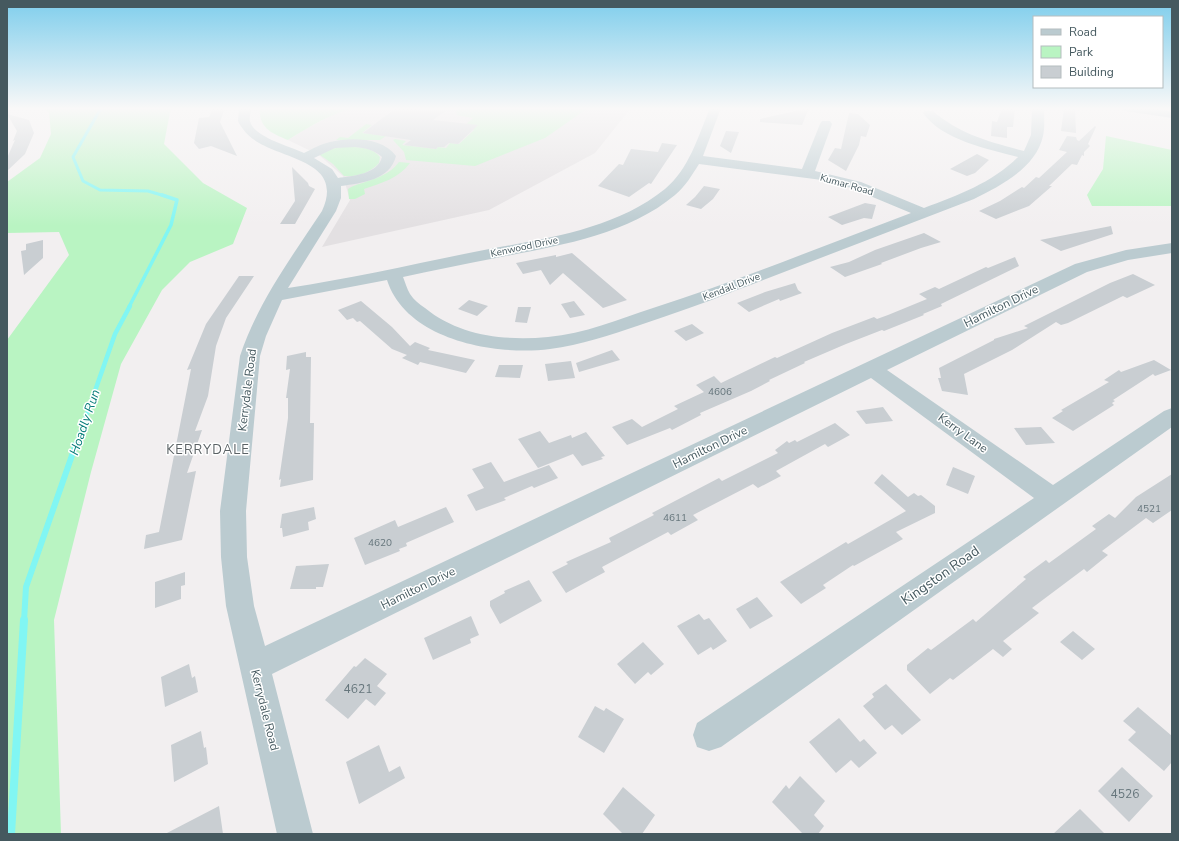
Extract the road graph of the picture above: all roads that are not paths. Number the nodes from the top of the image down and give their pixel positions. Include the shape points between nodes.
1 (277, 147) edge
2 (330, 147) edge
3 (378, 147) edge
4 (699, 147) edge
5 (817, 147) edge
6 (996, 147) edge
7 (1032, 147) edge
8 (1026, 155) junction
9 (304, 157) junction
10 (694, 159) junction
11 (807, 173) junction
12 (334, 183) junction
13 (924, 213) junction
14 (1172, 248) edge
15 (394, 275) junction
16 (275, 296) junction
17 (872, 369) junction
18 (1172, 416) edge
19 (1053, 498) junction
20 (254, 667) junction
21 (709, 735) dead end
22 (295, 834) edge

1 - 9 street
2 - 9 street
3 - 12 street via 389,156 388,163 383,168 365,178
4 - 10 street, Kenwood Drive
5 - 11 street
6 - 8 street
7 - 8 street, Kendall Drive
8 - 13 street, Kendall Drive via 1006,175 991,185
9 - 12 street via 322,167
10 - 11 street, Kumar Road
10 - 15 street, Kenwood Drive via 689,171 669,193 640,211 615,222 579,235
11 - 13 street, Kumar Road via 856,185
12 - 16 street, Kerrydale Road via 334,201 330,211
13 - 15 street, Kendall Drive via 687,303 597,333 549,342 494,342 446,330 429,321 408,304
14 - 17 street, Hamilton Drive via 1126,254 1082,268
15 - 16 street, Kenwood Drive
16 - 20 street, Kerrydale Road via 255,334 250,356 233,511 234,557 240,606
17 - 19 street, Kerry Lane
17 - 20 street, Hamilton Drive
18 - 19 street, Kingston Road
19 - 21 street, Kingston Road
20 - 22 street, Kerrydale Road

